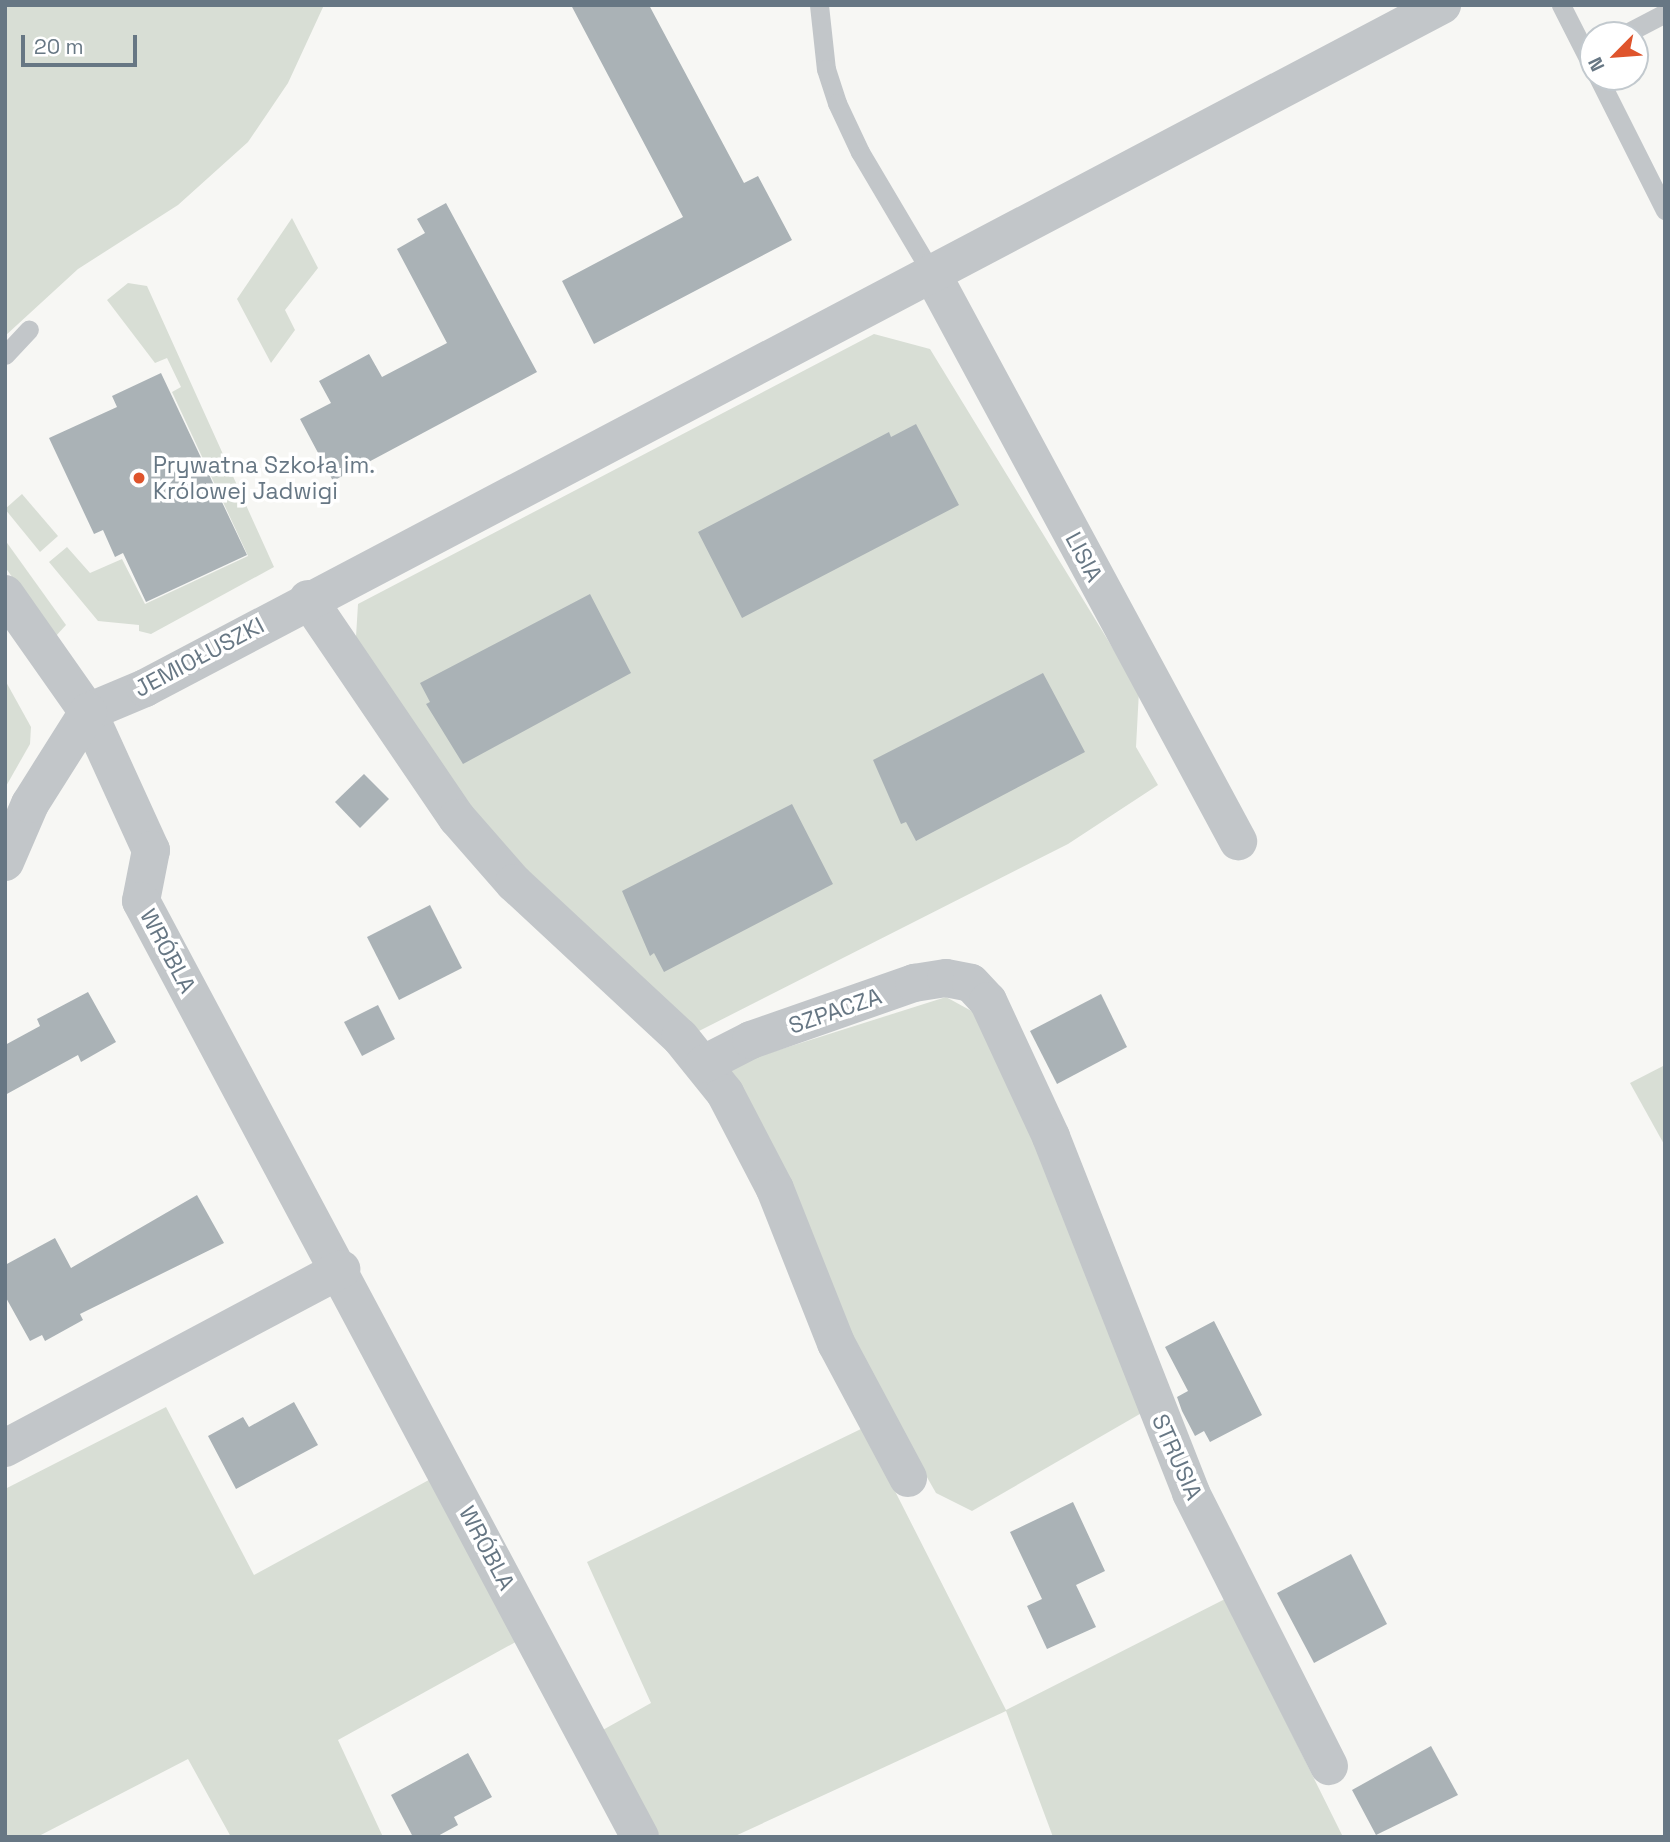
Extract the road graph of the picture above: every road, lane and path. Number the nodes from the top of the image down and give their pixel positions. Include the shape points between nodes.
1 (819, 5) edge
2 (1442, 5) edge
3 (1561, 5) edge
4 (1665, 13) edge
5 (1649, 21) edge
6 (1579, 37) edge
7 (1605, 91) edge
8 (1665, 211) edge
9 (930, 272) junction
10 (29, 329) dead end
11 (5, 355) edge
12 (5, 594) edge
13 (308, 599) junction
14 (88, 712) junction
15 (1238, 841) dead end
16 (5, 862) edge
17 (971, 983) joint
18 (704, 1064) junction
19 (341, 1269) junction
20 (5, 1448) edge
21 (908, 1478) dead end
22 (1329, 1766) dead end
23 (630, 1833) edge

1 - 9 lane via 826,69 837,103 890,208
2 - 9 street, JEMIOŁUSZKI
3 - 6 lane
4 - 5 lane
7 - 8 lane
9 - 13 street, JEMIOŁUSZKI
9 - 15 street, LISIA
10 - 11 lane
12 - 14 street, WRÓBLA
13 - 14 street, JEMIOŁUSZKI
13 - 18 street via 457,818 514,883
14 - 16 street via 30,804
14 - 19 street, WRÓBLA via 151,850 141,901
17 - 18 street, SZPACZA via 946,978 915,983 751,1040
17 - 22 street, STRUSIA via 988,1001 1051,1137 1191,1493
18 - 21 street via 775,1189 836,1343
19 - 20 street
19 - 23 street, WRÓBLA

